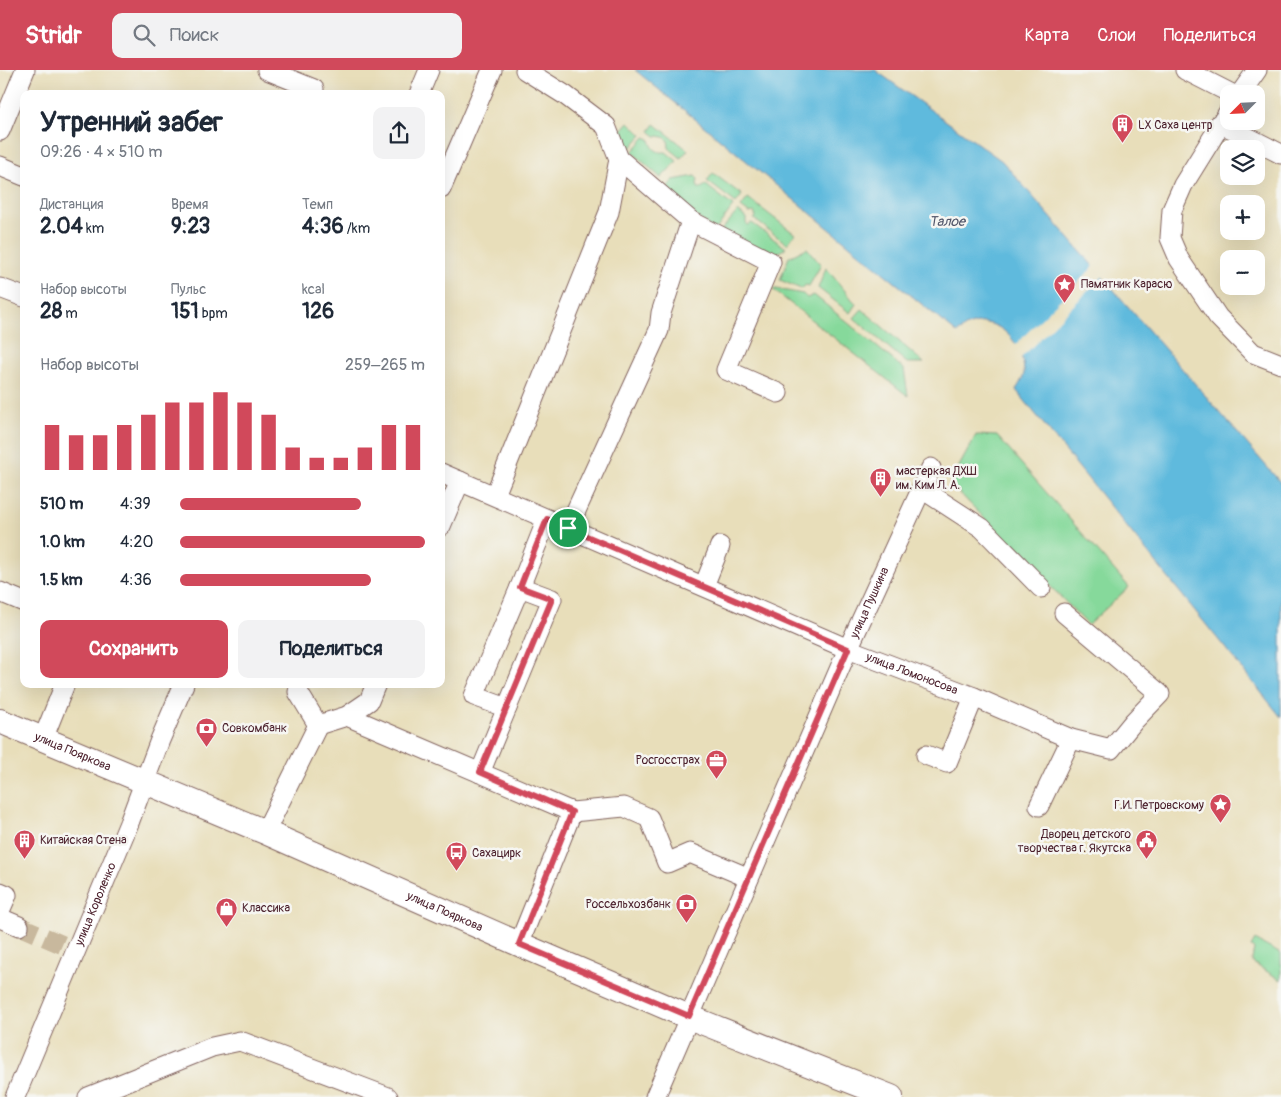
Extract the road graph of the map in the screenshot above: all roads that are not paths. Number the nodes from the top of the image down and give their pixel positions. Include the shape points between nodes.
1 (26, 70) edge
2 (267, 70) edge
3 (429, 70) edge
4 (492, 70) edge
5 (525, 70) edge
6 (1185, 70) edge
7 (1257, 70) edge
8 (1246, 85) edge
9 (1220, 88) edge
10 (314, 90) edge
11 (421, 90) edge
12 (1220, 124) edge
13 (1244, 130) edge
14 (0, 131) edge
15 (1281, 154) edge
16 (619, 159) junction
17 (0, 166) edge
18 (446, 168) edge
19 (20, 174) edge
20 (691, 221) junction
21 (0, 288) edge
22 (20, 296) edge
23 (1281, 364) edge
24 (778, 393) dead end
25 (931, 468) dead end
26 (445, 475) edge
27 (460, 482) junction
28 (922, 488) junction
29 (495, 495) junction
30 (445, 517) edge
31 (547, 519) junction
32 (568, 528) junction
33 (720, 546) dead end
34 (704, 586) junction
35 (520, 587) junction
36 (1041, 588) dead end
37 (0, 592) edge
38 (20, 600) edge
39 (1064, 613) dead end
40 (848, 649) junction
41 (63, 688) edge
42 (182, 688) edge
43 (299, 688) edge
44 (374, 688) edge
45 (974, 697) junction
46 (507, 708) junction
47 (347, 716) junction
48 (0, 721) edge
49 (318, 725) junction
50 (43, 739) junction
51 (1071, 739) junction
52 (926, 755) dead end
53 (480, 772) junction
54 (144, 780) junction
55 (1040, 806) dead end
56 (572, 812) junction
57 (265, 832) junction
58 (749, 878) junction
59 (0, 892) edge
60 (0, 911) edge
61 (0, 918) edge
62 (19, 926) tunnel mouth
63 (519, 944) junction
64 (689, 1016) junction
65 (15, 1097) edge
66 (88, 1097) edge
67 (388, 1097) edge
68 (656, 1097) edge
69 (891, 1097) edge

1 - 14 street
2 - 10 street
3 - 11 street
4 - 18 street
5 - 16 street via 606,126
6 - 9 street
7 - 8 street
12 - 23 street via 1183,185 1172,210 1170,238 1179,259 1218,317 1253,352
13 - 15 street
16 - 20 street
16 - 29 street via 609,212
17 - 19 street
20 - 24 street via 771,262 726,370
20 - 32 street via 661,313 659,330
21 - 22 street
25 - 28 street, улица Пушкина
26 - 27 street, улица Ломоносова
27 - 29 street, улица Ломоносова
27 - 30 street
28 - 36 street via 982,528
28 - 40 street, улица Пушкина
29 - 31 street, улица Ломоносова
31 - 32 street, улица Ломоносова
31 - 35 street
32 - 34 street, улица Ломоносова
33 - 34 street
34 - 40 street, улица Ломоносова
35 - 46 street via 552,599
35 - 46 street via 474,696
37 - 38 street
39 - 51 street, улица Ломоносова via 1160,694 1111,749
40 - 45 street, улица Ломоносова
40 - 58 street, улица Пушкина
41 - 50 street
42 - 54 street, улица Короленко
43 - 49 street via 301,700
44 - 47 street via 369,701
45 - 51 street, улица Ломоносова
45 - 52 street via 946,763
46 - 53 street
47 - 49 street
47 - 53 street
48 - 50 main road, улица Пояркова
49 - 57 street
50 - 54 main road, улица Пояркова
51 - 55 street
53 - 56 street
54 - 57 main road, улица Пояркова
54 - 65 street, улица Короленко via 129,823 70,947
56 - 58 street via 624,807 649,818 667,863 690,854
56 - 63 street
57 - 63 main road, улица Пояркова
58 - 64 street, улица Пушкина
59 - 60 street via 7,895
61 - 62 street
63 - 64 main road, улица Пояркова
64 - 68 street, улица Пушкина
64 - 69 main road, улица Пояркова
66 - 67 street via 212,1047 240,1041

